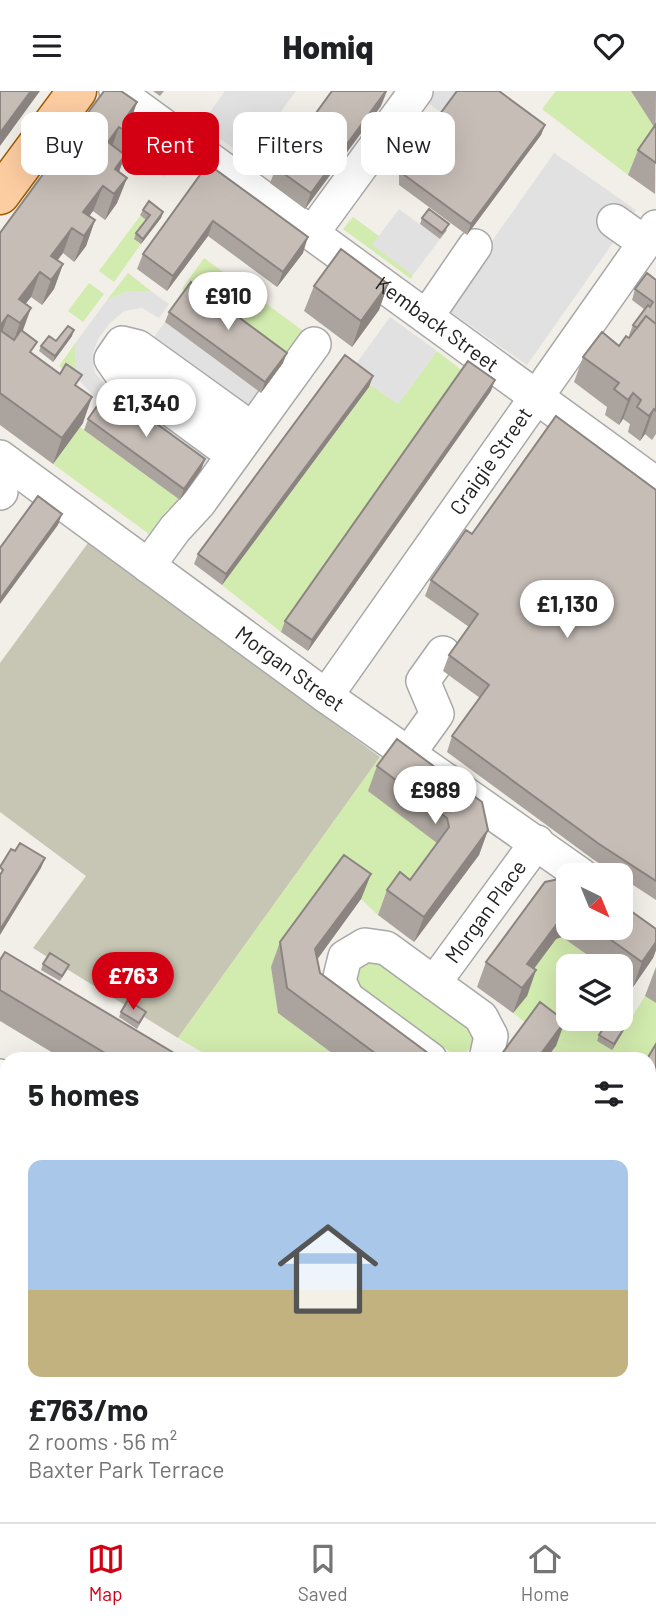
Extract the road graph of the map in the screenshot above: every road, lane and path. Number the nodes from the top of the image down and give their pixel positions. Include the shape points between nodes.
1 (77, 91) edge
2 (116, 91) edge
3 (416, 91) edge
4 (0, 195) edge
5 (614, 221) dead end
6 (313, 233) junction
7 (652, 234) edge
8 (475, 246) dead end
9 (427, 316) junction
10 (314, 344) dead end
11 (537, 397) junction
12 (0, 457) edge
13 (656, 484) edge
14 (148, 566) junction
15 (443, 653) dead end
16 (326, 697) junction
17 (409, 753) junction
18 (537, 842) junction
19 (565, 863) edge
20 (434, 983) junction
21 (420, 1052) edge
22 (488, 1052) edge

1 - 4 main road
2 - 6 street, Kemback Street
3 - 6 street
5 - 7 street
6 - 9 street, Kemback Street
7 - 11 street, Craigie Street
8 - 9 street
9 - 11 street, Kemback Street
10 - 14 street
11 - 13 street, Kemback Street
11 - 16 street, Craigie Street
12 - 14 street, Morgan Street
14 - 16 street, Morgan Street
15 - 17 street via 423,681 437,714
16 - 17 street, Morgan Street
17 - 18 street, Morgan Street
18 - 19 street, Morgan Street
18 - 20 street, Morgan Place
20 - 21 street, Morgan Place via 386,948 365,945 345,957 339,981 347,998
20 - 22 street, Morgan Place via 481,1017 491,1036

